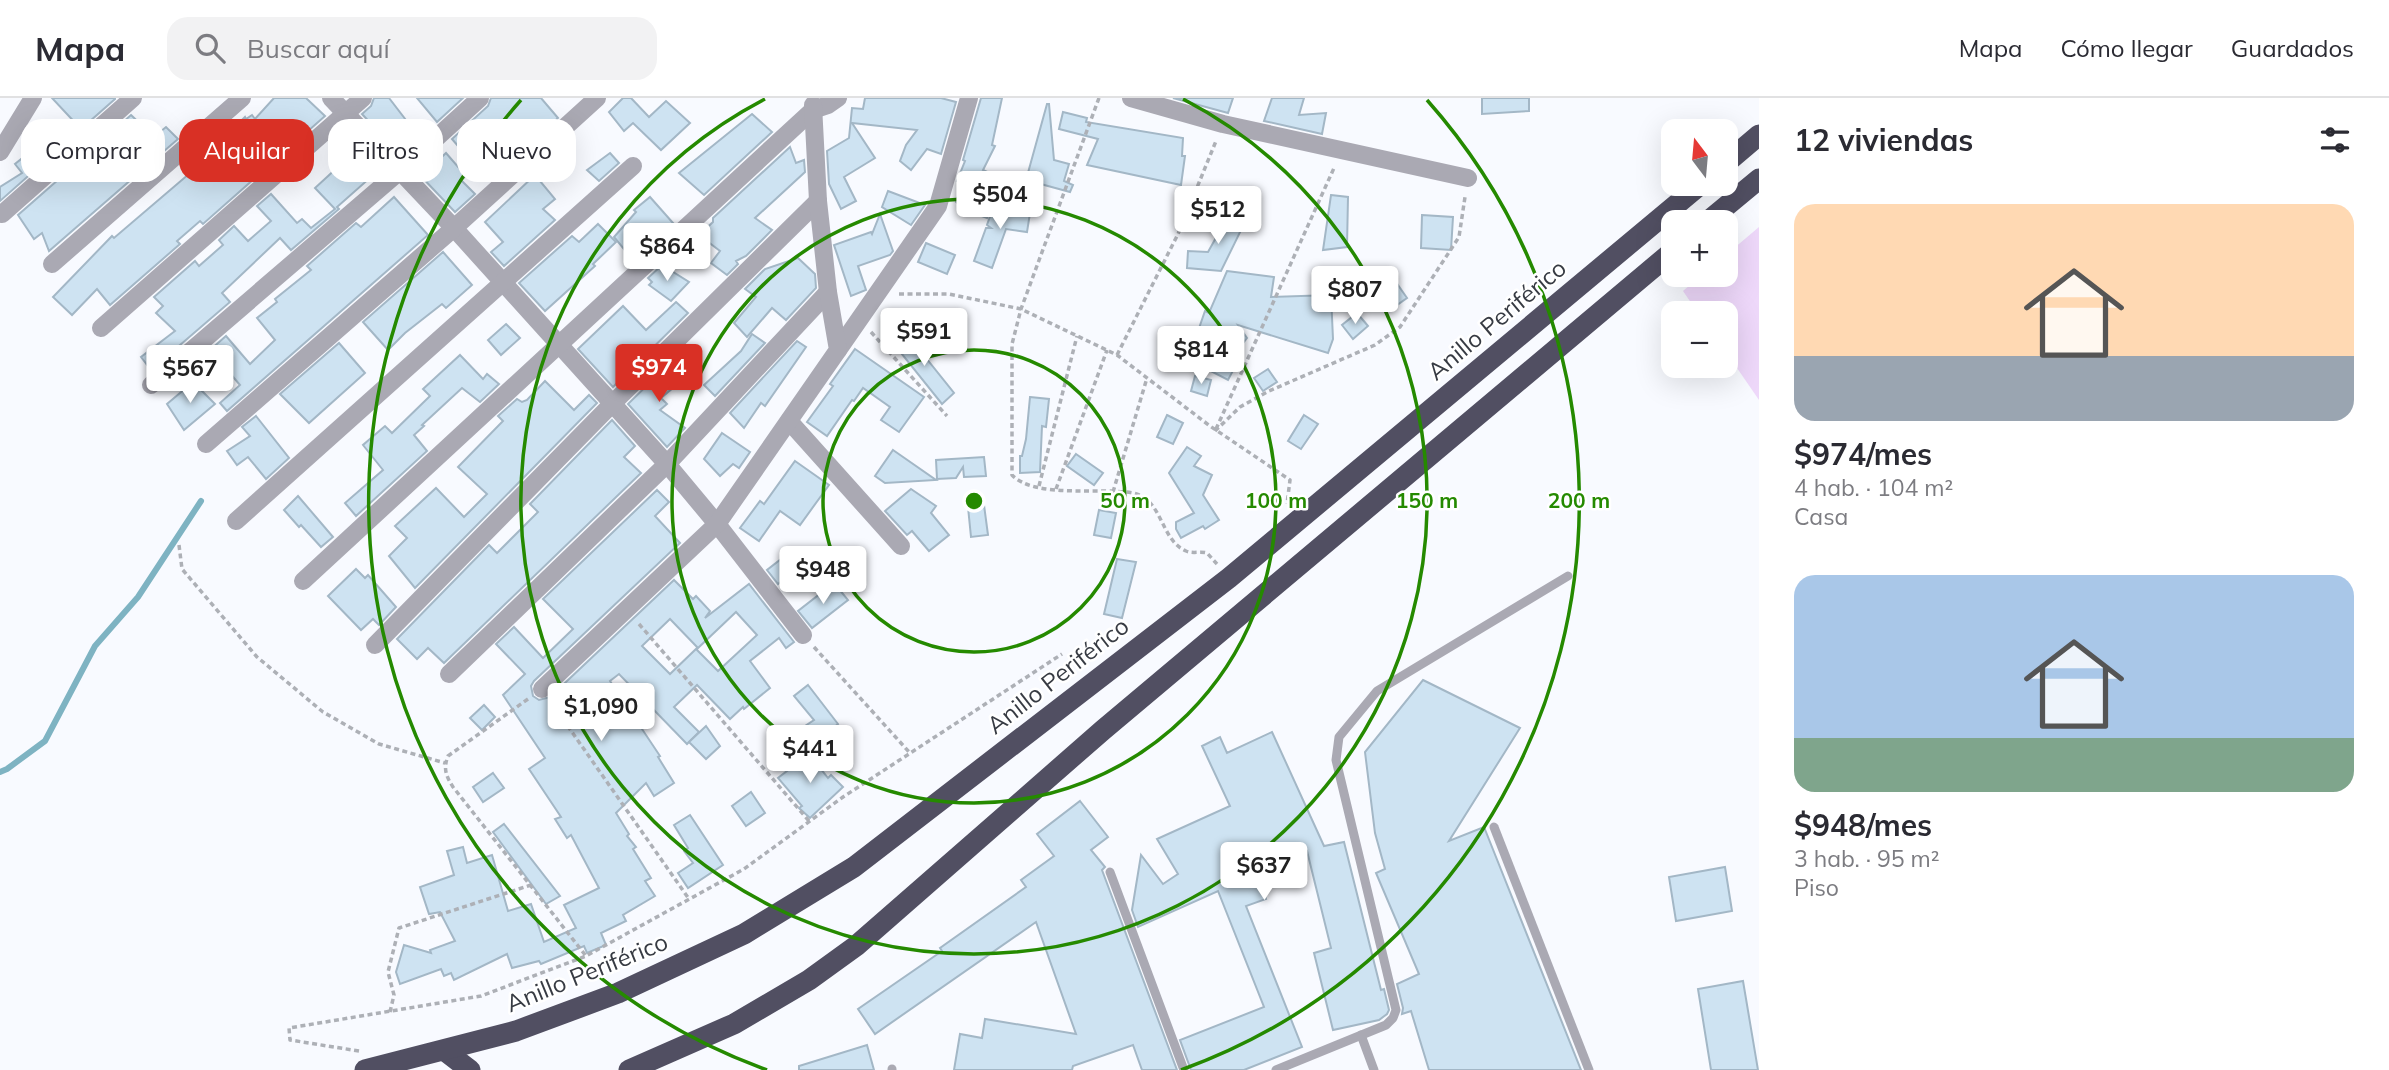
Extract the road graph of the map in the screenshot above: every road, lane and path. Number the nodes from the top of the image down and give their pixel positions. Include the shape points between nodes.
1 (33, 98) edge
2 (133, 98) edge
3 (242, 98) edge
4 (331, 98) edge
5 (363, 98) edge
6 (480, 98) edge
7 (597, 98) edge
8 (838, 98) edge
9 (969, 98) edge
10 (1099, 98) edge
11 (1130, 98) edge
12 (813, 104) edge
13 (345, 114) junction
14 (350, 119) edge
15 (1223, 124) junction
16 (443, 132) edge
17 (1759, 135) edge
18 (1342, 150) junction
19 (0, 152) edge
20 (1738, 153) edge
21 (633, 166) dead end
22 (1468, 178) joint
23 (1759, 179) edge
24 (387, 182) edge
25 (410, 182) edge
26 (1687, 196) edge
27 (817, 201) junction
28 (1722, 210) edge
29 (2, 214) dead end
30 (454, 228) junction
31 (1661, 261) edge
32 (52, 264) dead end
33 (502, 283) junction
34 (828, 292) junction
35 (879, 294) junction
36 (1021, 309) junction
37 (860, 320) junction
38 (101, 328) dead end
39 (1077, 336) junction
40 (558, 346) junction
41 (838, 350) junction
42 (1107, 350) junction
43 (1117, 355) junction
44 (1147, 378) junction
45 (151, 385) dead end
46 (611, 405) junction
47 (947, 416) dead end
48 (789, 421) junction
49 (1216, 430) junction
50 (206, 444) dead end
51 (667, 464) junction
52 (1039, 486) junction
53 (1056, 489) junction
54 (1113, 492) junction
55 (236, 521) dead end
56 (717, 524) junction
57 (1283, 533) junction
58 (179, 545) dead end
59 (901, 546) dead end
60 (1568, 576) dead end
61 (1229, 578) junction
62 (303, 581) dead end
63 (627, 610) junction
64 (803, 635) joint
65 (375, 645) dead end
66 (1062, 654) dead end
67 (449, 674) dead end
68 (542, 689) junction
69 (911, 753) junction
70 (445, 763) junction
71 (810, 821) junction
72 (1494, 827) dead end
73 (1110, 872) dead end
74 (531, 885) junction
75 (690, 900) junction
76 (586, 957) junction
77 (390, 1012) junction
78 (1361, 1035) junction
79 (445, 1051) junction
80 (1296, 1066) edge
81 (370, 1069) edge
82 (470, 1070) edge
83 (629, 1070) edge
84 (1184, 1070) edge
85 (1276, 1070) edge
86 (1374, 1070) edge
87 (1589, 1070) edge

1 - 19 street
2 - 29 street
3 - 32 street
4 - 13 street
5 - 13 street
6 - 16 street
7 - 30 street
8 - 12 street via 828,105
9 - 35 street via 938,206
10 - 36 path
11 - 15 street
12 - 27 street
12 - 40 street
13 - 14 street
13 - 38 street
15 - 18 street
15 - 43 path via 1178,234
17 - 20 highway
18 - 22 street
18 - 49 path
21 - 33 street
22 - 49 path via 1458,237 1400,327 1375,345 1240,407
23 - 28 highway
24 - 45 street
25 - 30 street
26 - 57 highway, Anillo Periférico
27 - 34 street
27 - 46 street
30 - 33 street
30 - 50 street
31 - 83 highway via 1103,730 856,946 734,1024
33 - 40 street
33 - 55 street
34 - 41 street
34 - 51 street
35 - 36 path via 948,294
35 - 37 street
36 - 39 path
36 - 52 path via 1012,344 1012,475
37 - 41 street
37 - 47 path
39 - 42 path
39 - 52 path
40 - 46 street
40 - 62 street
41 - 48 street
42 - 43 path
42 - 53 path
43 - 44 path
44 - 49 path
44 - 54 path
46 - 51 street
46 - 65 street
48 - 56 street
48 - 59 street
49 - 57 path via 1290,480
51 - 56 street
51 - 67 street
52 - 53 path
53 - 54 path
54 - 61 path via 1136,493 1152,503 1174,542 1184,550 1207,553
56 - 63 street
56 - 64 street
57 - 61 highway, Anillo Periférico
58 - 70 path via 182,569 249,648 323,712 379,744
60 - 78 lane via 1377,691 1339,737 1336,760 1396,1010 1386,1025
61 - 79 highway, Anillo Periférico via 854,867 744,934 584,1006
63 - 68 street
63 - 71 path
64 - 69 path
66 - 69 path
68 - 70 path via 448,756
68 - 75 path
69 - 71 path
70 - 74 path via 453,787
71 - 75 path via 744,869
72 - 87 lane
73 - 84 lane
74 - 76 path
74 - 77 path via 399,928 388,972 394,995
75 - 76 path
76 - 77 path via 481,996
77 - 81 path via 289,1028 290,1041 370,1053
78 - 80 lane
78 - 86 lane
79 - 81 highway, Anillo Periférico
79 - 82 highway
80 - 85 lane

